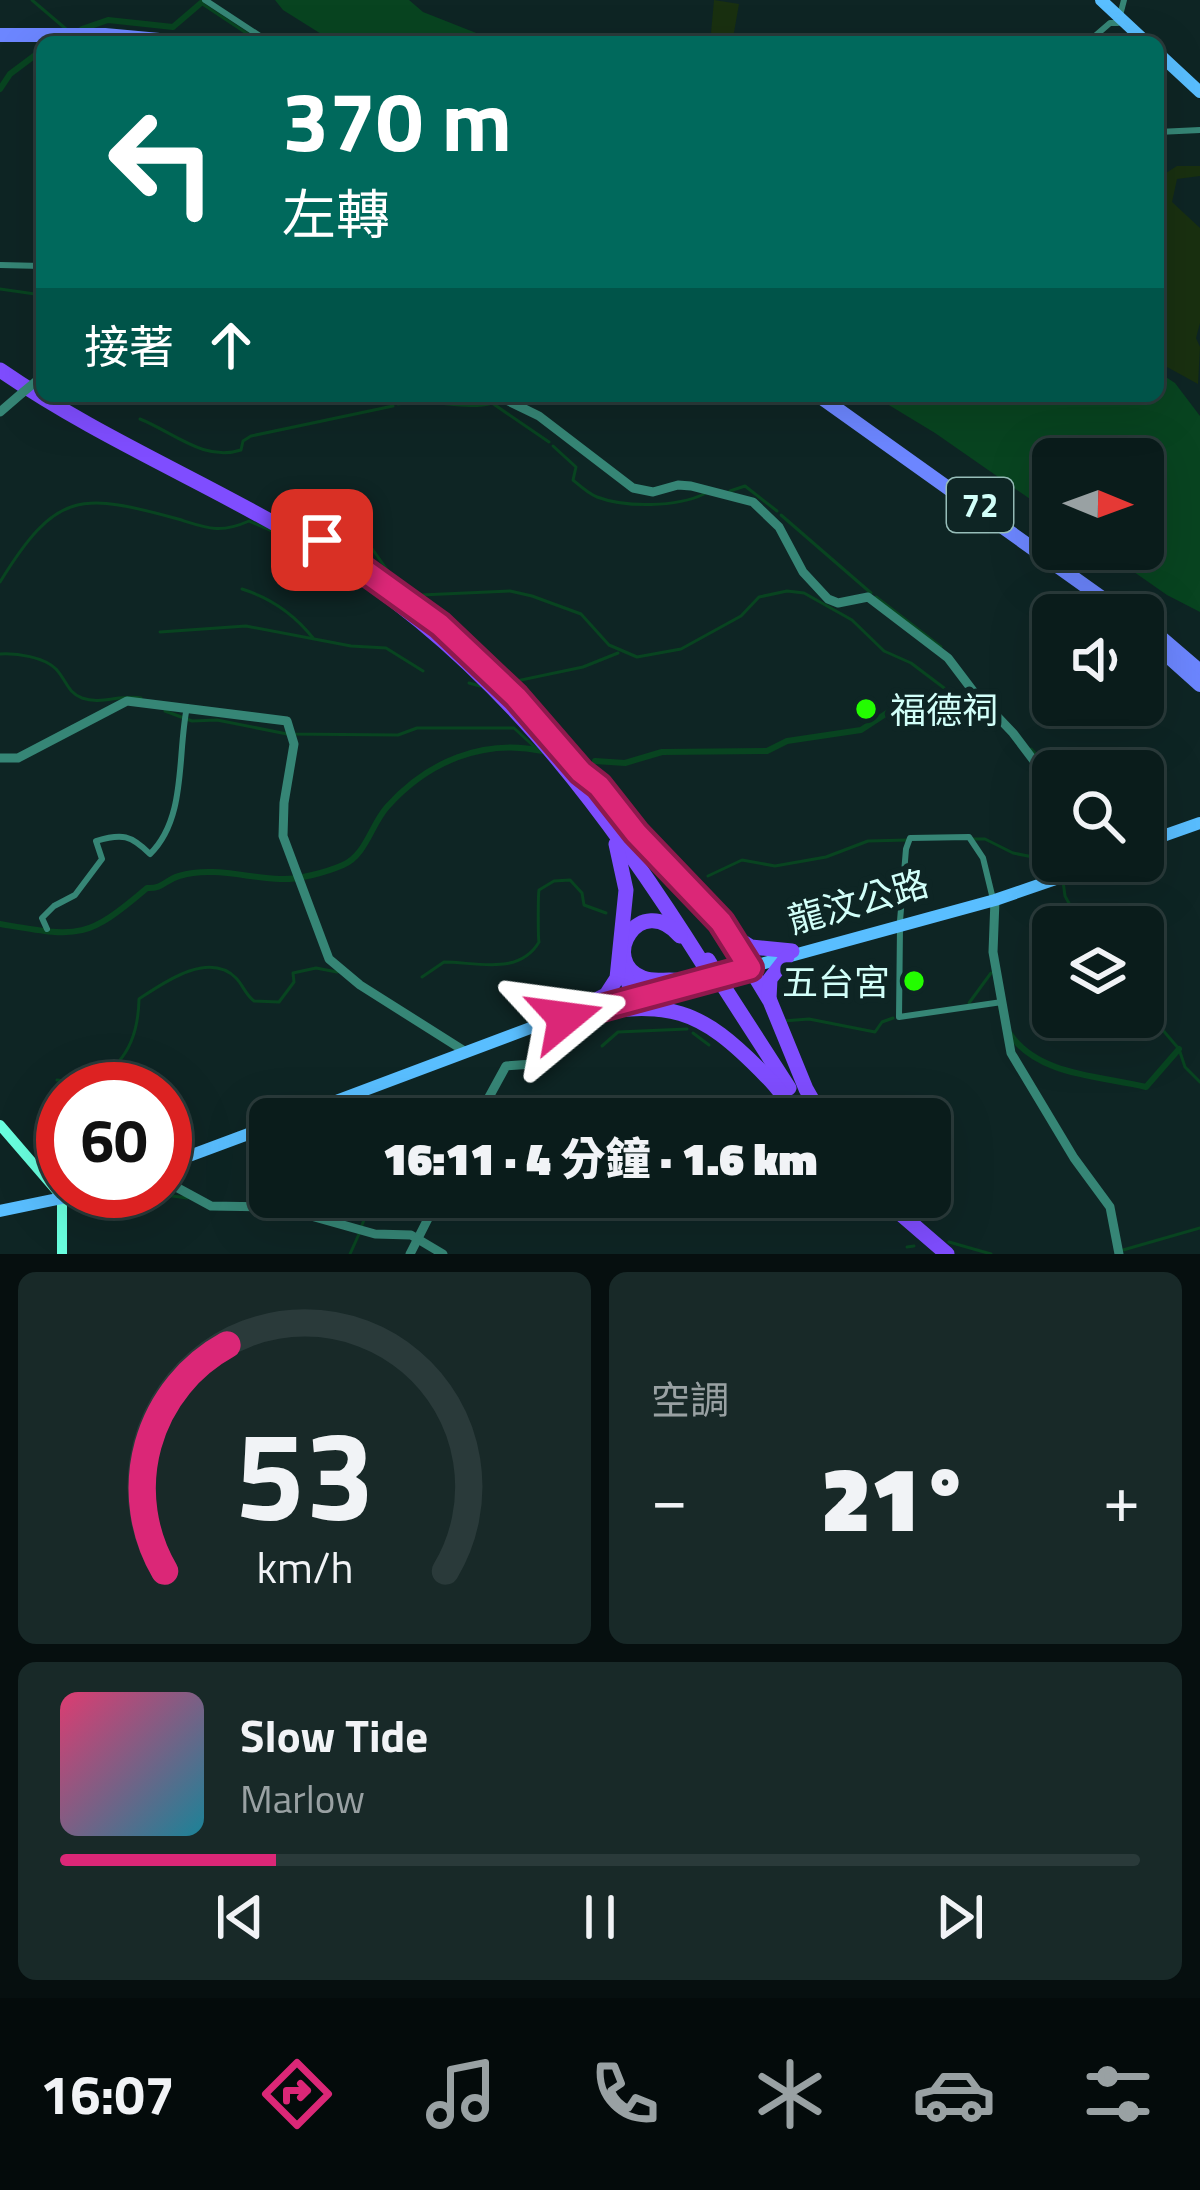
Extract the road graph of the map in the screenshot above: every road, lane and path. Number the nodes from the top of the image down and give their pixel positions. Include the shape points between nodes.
1 (205, 0) edge
2 (1092, 0) edge
3 (1101, 0) edge
4 (1124, 0) edge
5 (1120, 21) junction
6 (70, 36) edge
7 (116, 36) edge
8 (260, 36) edge
9 (1095, 36) edge
10 (1131, 36) edge
11 (1139, 36) edge
12 (36, 37) edge
13 (0, 38) edge
14 (36, 39) edge
15 (1164, 63) edge
16 (1200, 96) edge
17 (1200, 130) edge
18 (1164, 132) edge
19 (0, 265) edge
20 (36, 266) edge
21 (0, 360) edge
22 (0, 370) edge
23 (36, 378) edge
24 (36, 384) edge
25 (36, 392) edge
26 (52, 402) edge
27 (67, 402) edge
28 (510, 402) edge
29 (831, 402) edge
30 (832, 402) edge
31 (0, 412) edge
32 (1097, 594) edge
33 (1104, 594) edge
34 (1164, 644) edge
35 (1200, 675) edge
36 (186, 716) junction
37 (1032, 757) edge
38 (0, 758) edge
39 (581, 772) junction
40 (596, 803) junction
41 (1200, 827) edge
42 (1164, 839) edge
43 (1037, 882) edge
44 (994, 897) junction
45 (721, 922) junction
46 (900, 924) junction
47 (46, 929) dead end
48 (617, 952) junction
49 (790, 954) junction
50 (701, 958) junction
51 (749, 966) junction
52 (680, 981) junction
53 (634, 996) junction
54 (770, 1001) junction
55 (999, 1002) junction
56 (571, 1013) junction
57 (541, 1022) junction
58 (464, 1050) junction
59 (337, 1098) edge
60 (488, 1098) edge
61 (787, 1098) edge
62 (793, 1098) edge
63 (811, 1098) edge
64 (0, 1125) edge
65 (249, 1131) edge
66 (192, 1152) edge
67 (36, 1167) edge
68 (192, 1196) edge
69 (36, 1203) edge
70 (0, 1211) edge
71 (62, 1218) edge
72 (428, 1218) edge
73 (902, 1218) edge
74 (906, 1218) edge
75 (418, 1239) junction
76 (1119, 1252) edge
77 (62, 1254) edge
78 (410, 1254) edge
79 (443, 1254) edge
80 (935, 1254) edge
81 (947, 1254) edge

1 - 8 street
2 - 5 main road
3 - 5 main road
4 - 5 street
5 - 9 street
5 - 10 main road
5 - 11 main road
6 - 7 highway
12 - 13 highway
13 - 14 highway
15 - 16 main road
17 - 18 street
19 - 20 street
21 - 23 highway
22 - 25 highway
24 - 31 street, bridge
26 - 40 highway via 380,590 485,680
27 - 39 highway via 384,581 503,684
28 - 37 street via 633,488 677,484 753,502 779,527 817,589 838,603 868,597 929,641
29 - 32 highway, 72
30 - 33 highway, 72
34 - 35 highway, 72
36 - 38 street via 119,704 18,758
36 - 47 street via 165,840 150,854 132,836 96,841 102,859 75,895 42,918
36 - 58 street via 287,721 293,734 283,836 329,959
39 - 45 highway
39 - 50 highway
40 - 48 highway via 626,874
40 - 50 highway
41 - 42 main road
43 - 44 main road, 龍汶公路
44 - 46 main road, 龍汶公路
44 - 46 street via 969,837 910,838
44 - 55 street
45 - 49 highway via 752,947
45 - 51 highway
46 - 49 main road, 龍汶公路
46 - 55 street via 899,1017
48 - 53 highway
48 - 56 highway via 615,985
49 - 51 main road, 龍汶公路
49 - 54 highway via 770,979
50 - 52 highway via 674,929 638,925 626,939 632,971
50 - 62 highway, bridge
51 - 52 main road, 龍汶公路
51 - 53 main road, 龍汶公路
51 - 54 highway
52 - 53 main road, 龍汶公路
53 - 56 main road, 龍汶公路
54 - 63 highway
55 - 76 street via 1029,1086 1110,1207
56 - 57 main road, 龍汶公路
56 - 61 highway via 648,1006 687,1014 737,1046
57 - 58 main road, 龍汶公路
57 - 60 street via 533,1064 506,1066
58 - 59 main road, 龍汶公路
64 - 67 main road
65 - 66 main road, 龍汶公路
68 - 75 street via 211,1206 279,1207
69 - 70 main road
71 - 77 main road
72 - 75 street
73 - 80 highway
74 - 81 highway
75 - 78 street
75 - 79 street

